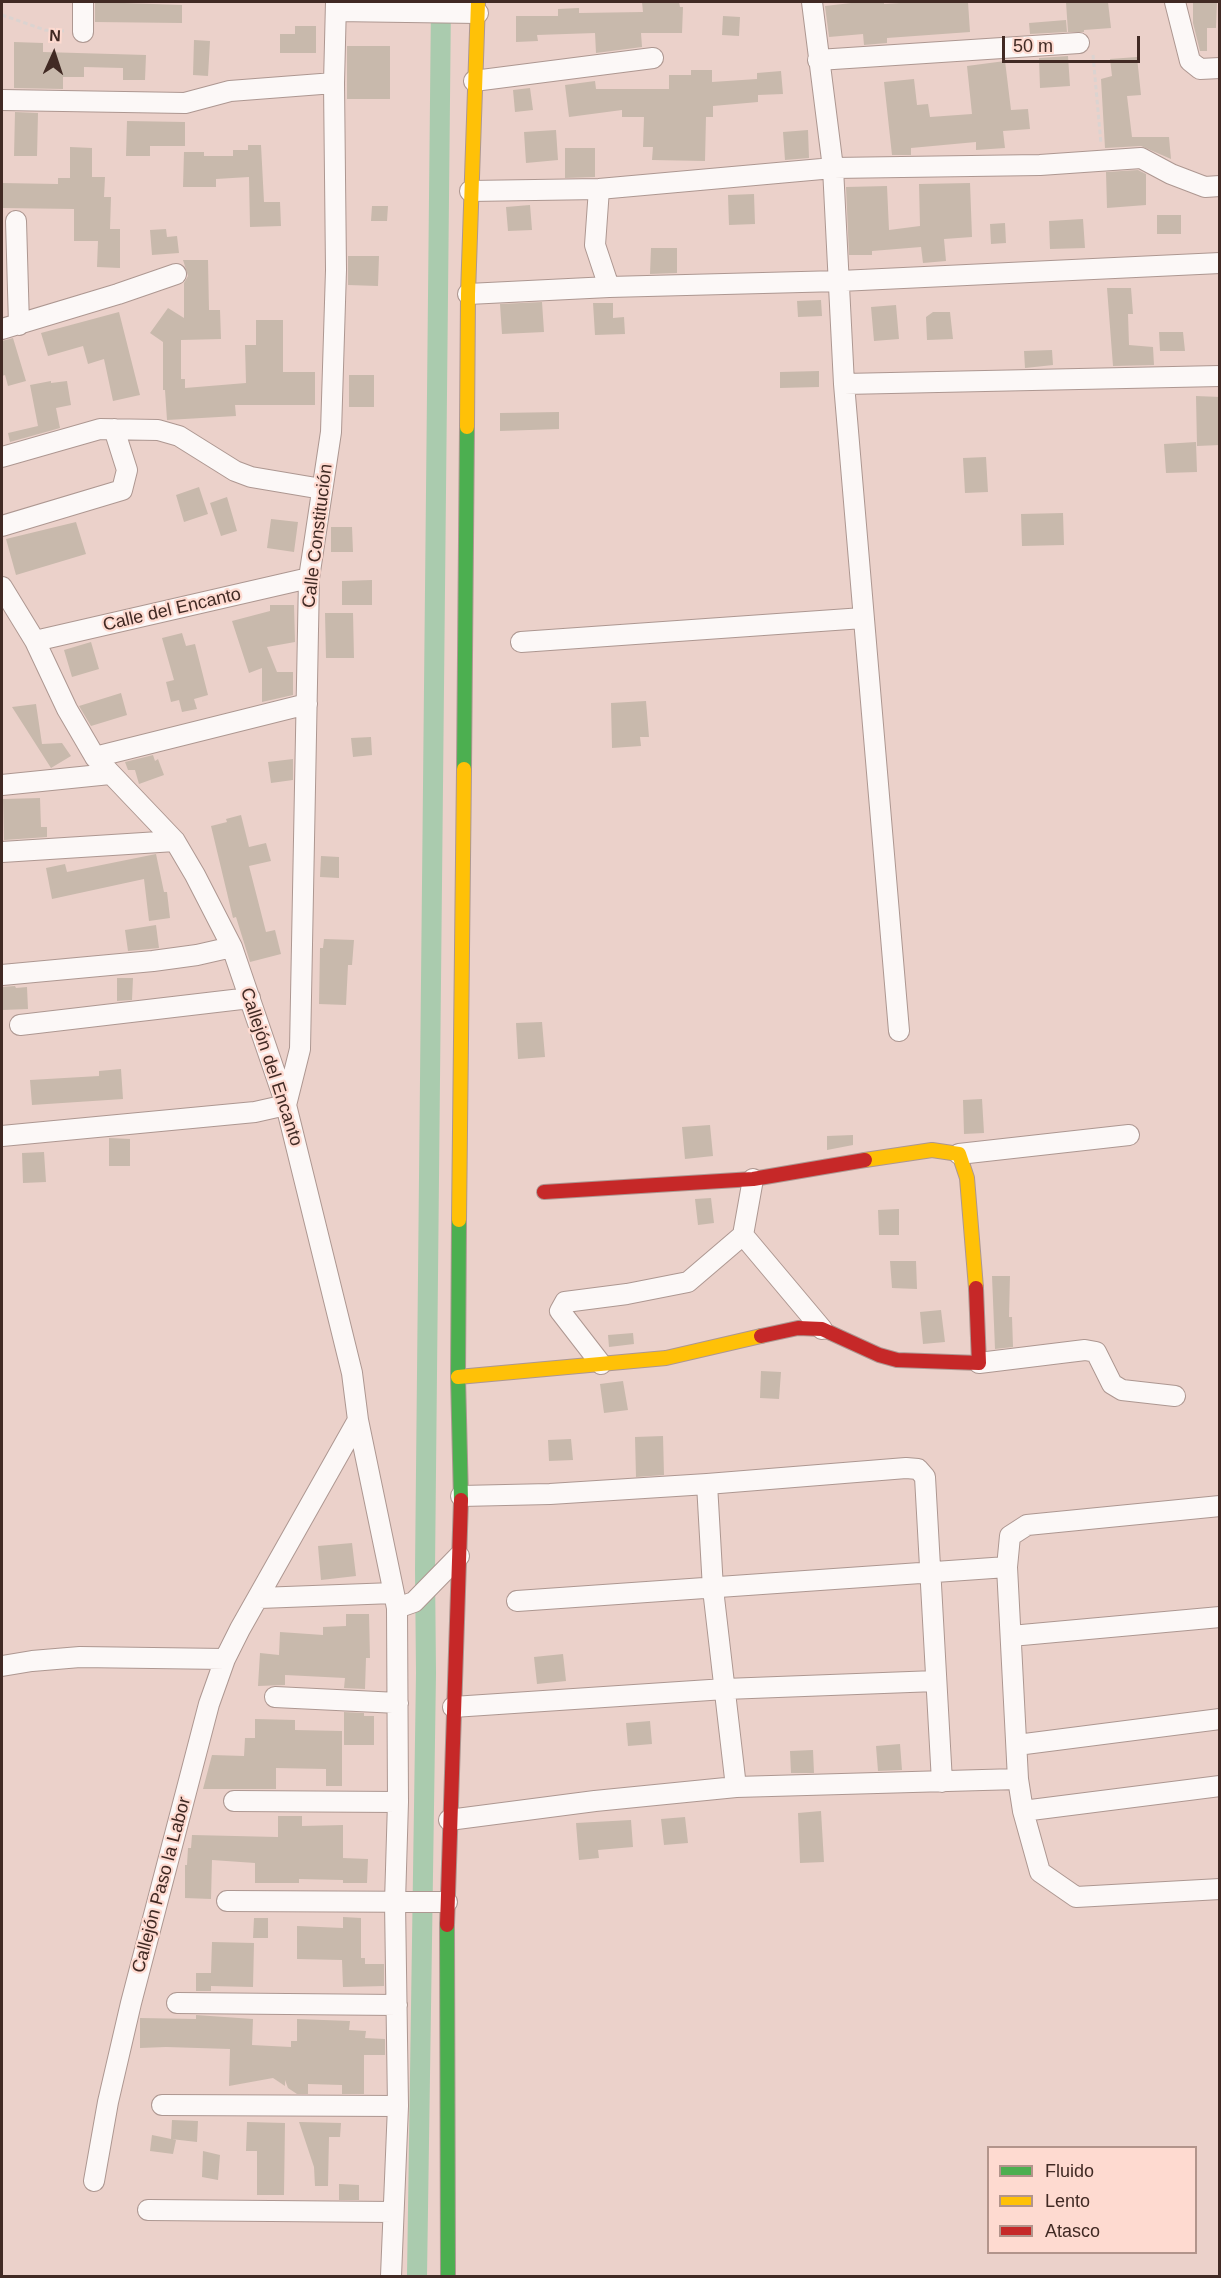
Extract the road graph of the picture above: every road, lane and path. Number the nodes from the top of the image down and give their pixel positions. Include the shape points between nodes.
1 (83, 2) edge
2 (812, 2) edge
3 (1174, 2) edge
4 (336, 6) edge
5 (473, 10) edge
6 (2, 15) edge
7 (83, 32) joint
8 (1079, 43) joint
9 (653, 58) dead end
10 (818, 60) junction
11 (1220, 68) edge
12 (474, 81) junction
13 (334, 83) junction
14 (2, 100) edge
15 (1103, 161) junction
16 (833, 168) junction
17 (1220, 186) edge
18 (599, 189) junction
19 (470, 191) junction
20 (16, 220) dead end
21 (1220, 263) edge
22 (176, 274) dead end
23 (840, 281) junction
24 (609, 287) junction
25 (468, 294) junction
26 (10, 327) edge
27 (1220, 376) edge
28 (844, 384) junction
29 (114, 429) junction
30 (2, 457) edge
31 (322, 489) junction
32 (2, 526) edge
33 (309, 578) junction
34 (2, 587) edge
35 (863, 618) junction
36 (35, 641) junction
37 (521, 642) dead end
38 (307, 704) junction
39 (95, 757) junction
40 (110, 774) junction
41 (2, 785) edge
42 (175, 841) junction
43 (2, 852) edge
44 (232, 947) junction
45 (2, 975) edge
46 (250, 998) junction
47 (20, 1025) dead end
48 (899, 1030) dead end
49 (286, 1105) junction
50 (1129, 1135) dead end
51 (2, 1136) edge
52 (959, 1154) junction
53 (753, 1179) junction
54 (544, 1192) dead end
55 (743, 1235) junction
56 (822, 1329) junction
57 (979, 1363) junction
58 (601, 1364) junction
59 (458, 1377) junction
60 (1175, 1396) dead end
61 (358, 1420) junction
62 (707, 1484) junction
63 (460, 1496) junction
64 (1220, 1506) edge
65 (454, 1563) junction
66 (1007, 1567) junction
67 (929, 1571) junction
68 (713, 1588) junction
69 (259, 1598) junction
70 (517, 1600) dead end
71 (402, 1601) junction
72 (1220, 1617) edge
73 (1011, 1636) junction
74 (225, 1659) junction
75 (2, 1665) edge
76 (936, 1681) junction
77 (725, 1689) junction
78 (275, 1697) dead end
79 (398, 1704) junction
80 (453, 1707) junction
81 (1220, 1719) edge
82 (1017, 1745) junction
83 (1018, 1779) junction
84 (942, 1782) junction
85 (1220, 1786) edge
86 (736, 1787) junction
87 (234, 1801) dead end
88 (398, 1802) junction
89 (1023, 1812) junction
90 (449, 1820) junction
91 (1220, 1889) edge
92 (227, 1901) dead end
93 (403, 1902) junction
94 (442, 1902) junction
95 (177, 2003) dead end
96 (397, 2005) junction
97 (162, 2105) dead end
98 (398, 2106) junction
99 (94, 2181) dead end
100 (148, 2210) dead end
101 (393, 2212) junction
102 (391, 2277) edge
103 (448, 2277) edge

1 - 7 street
2 - 10 street
3 - 11 street via 1190,61 1200,69
4 - 5 street via 428,14
4 - 13 street, Calle Constitución
5 - 12 street
6 - 7 path via 45,30
8 - 10 street
8 - 15 path via 1092,50
9 - 12 street
10 - 16 street
12 - 19 street
13 - 14 street via 230,91 185,103
13 - 31 street, Calle Constitución via 336,270 331,432
15 - 16 street
15 - 17 street via 1141,158 1206,187
16 - 18 street
16 - 23 street
18 - 19 street
18 - 24 street via 595,245
19 - 25 street
20 - 26 street
21 - 23 street
22 - 26 street
23 - 24 street
23 - 28 street
24 - 25 street
25 - 59 street
27 - 28 street
28 - 35 street
29 - 30 street via 100,429
29 - 31 street via 158,430 179,435 243,474
29 - 32 street via 127,470 122,490
31 - 33 street, Calle Constitución
33 - 36 street, Calle del Encanto
33 - 38 street, Calle Constitución
34 - 36 street, Callejón del Encanto
35 - 37 street
35 - 48 street
36 - 39 street, Callejón del Encanto
38 - 39 street
38 - 49 street, Calle Constitución via 300,1049
39 - 40 street, Callejón del Encanto
40 - 41 street
40 - 42 street, Callejón del Encanto
42 - 43 street
42 - 44 street, Callejón del Encanto
44 - 45 street via 153,961
44 - 46 street, Callejón del Encanto
46 - 47 street
46 - 49 street, Callejón del Encanto
49 - 51 street via 255,1112
49 - 61 street, Callejón del Encanto via 352,1372
50 - 52 street
52 - 53 street via 912,1152
52 - 57 street via 967,1178
53 - 54 street
53 - 55 street
55 - 56 street
55 - 58 street via 688,1282 565,1302 560,1311
56 - 57 street via 897,1360
56 - 58 street via 798,1328 666,1358
57 - 60 street via 1086,1350 1096,1352 1112,1384 1122,1390
58 - 59 street
59 - 63 street
61 - 69 street, Callejón Paso la Labor
61 - 71 street, Callejón del Encanto
62 - 63 street
62 - 67 street via 918,1469 925,1477
62 - 68 street
63 - 65 street
64 - 66 street via 1027,1524 1010,1536
65 - 71 street
65 - 80 street
66 - 67 street
66 - 73 street
67 - 68 street
67 - 76 street
68 - 70 street
68 - 77 street
69 - 71 street
69 - 74 street, Callejón Paso la Labor
71 - 79 street, Callejón del Encanto
72 - 73 street
73 - 82 street
74 - 75 street via 80,1658
74 - 99 street, Callejón Paso la Labor via 209,1704 131,2003
76 - 77 street
76 - 84 street
77 - 80 street
77 - 86 street
78 - 79 street
79 - 88 street, Callejón del Encanto
80 - 90 street
81 - 82 street
82 - 83 street
83 - 84 street
83 - 89 street
84 - 86 street
85 - 89 street
86 - 90 street
87 - 88 street
88 - 93 street, Callejón del Encanto
89 - 91 street via 1040,1872 1076,1897
90 - 94 street
92 - 93 street
93 - 94 street
93 - 96 street, Callejón del Encanto
94 - 103 street
95 - 96 street
96 - 98 street, Callejón del Encanto
97 - 98 street
98 - 101 street, Callejón del Encanto
100 - 101 street
101 - 102 street, Callejón del Encanto

